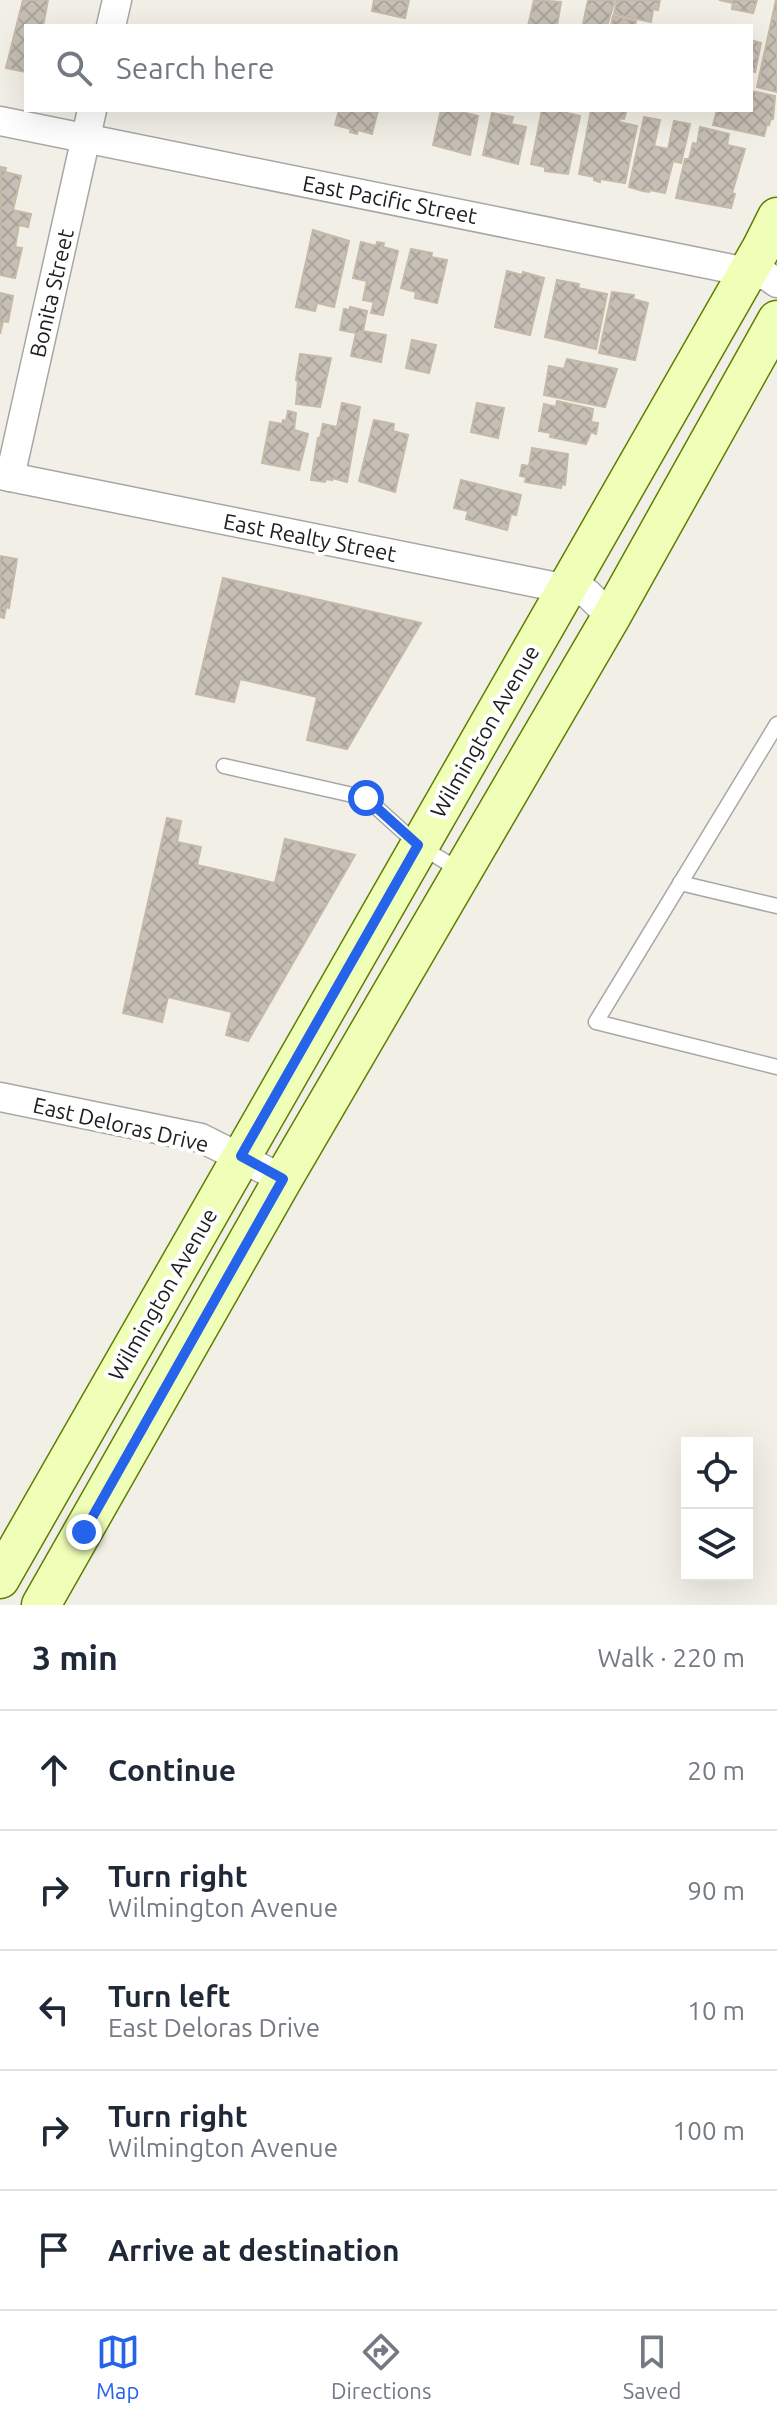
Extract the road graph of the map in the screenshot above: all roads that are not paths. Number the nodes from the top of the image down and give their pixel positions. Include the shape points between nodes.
1 (117, 0) edge
2 (111, 24) edge
3 (92, 112) edge
4 (0, 121) edge
5 (86, 138) junction
6 (777, 217) edge
7 (763, 277) edge
8 (777, 320) edge
9 (5, 476) edge
10 (566, 589) junction
11 (611, 617) junction
12 (777, 724) edge
13 (224, 766) dead end
14 (418, 845) junction
15 (462, 871) junction
16 (680, 883) junction
17 (777, 906) edge
18 (777, 1067) edge
19 (0, 1099) edge
20 (241, 1156) junction
21 (283, 1179) junction
22 (0, 1579) edge
23 (41, 1605) edge

1 - 2 street
3 - 5 street, Bonita Street
4 - 5 street, East Pacific Street
5 - 7 street, East Pacific Street
5 - 9 street, Bonita Street
6 - 7 main road, Wilmington Avenue
7 - 10 main road, Wilmington Avenue
8 - 11 main road
9 - 10 street, East Realty Street
10 - 11 street, East Realty Street via 587,593
10 - 14 main road, Wilmington Avenue
11 - 15 main road
12 - 16 lane
13 - 14 lane via 366,798
14 - 15 lane
14 - 20 main road, Wilmington Avenue
15 - 21 main road
16 - 17 lane
16 - 18 lane via 596,1022
19 - 20 street, East Deloras Drive via 201,1138
20 - 21 street, East Deloras Drive
20 - 22 main road, Wilmington Avenue
21 - 23 main road

